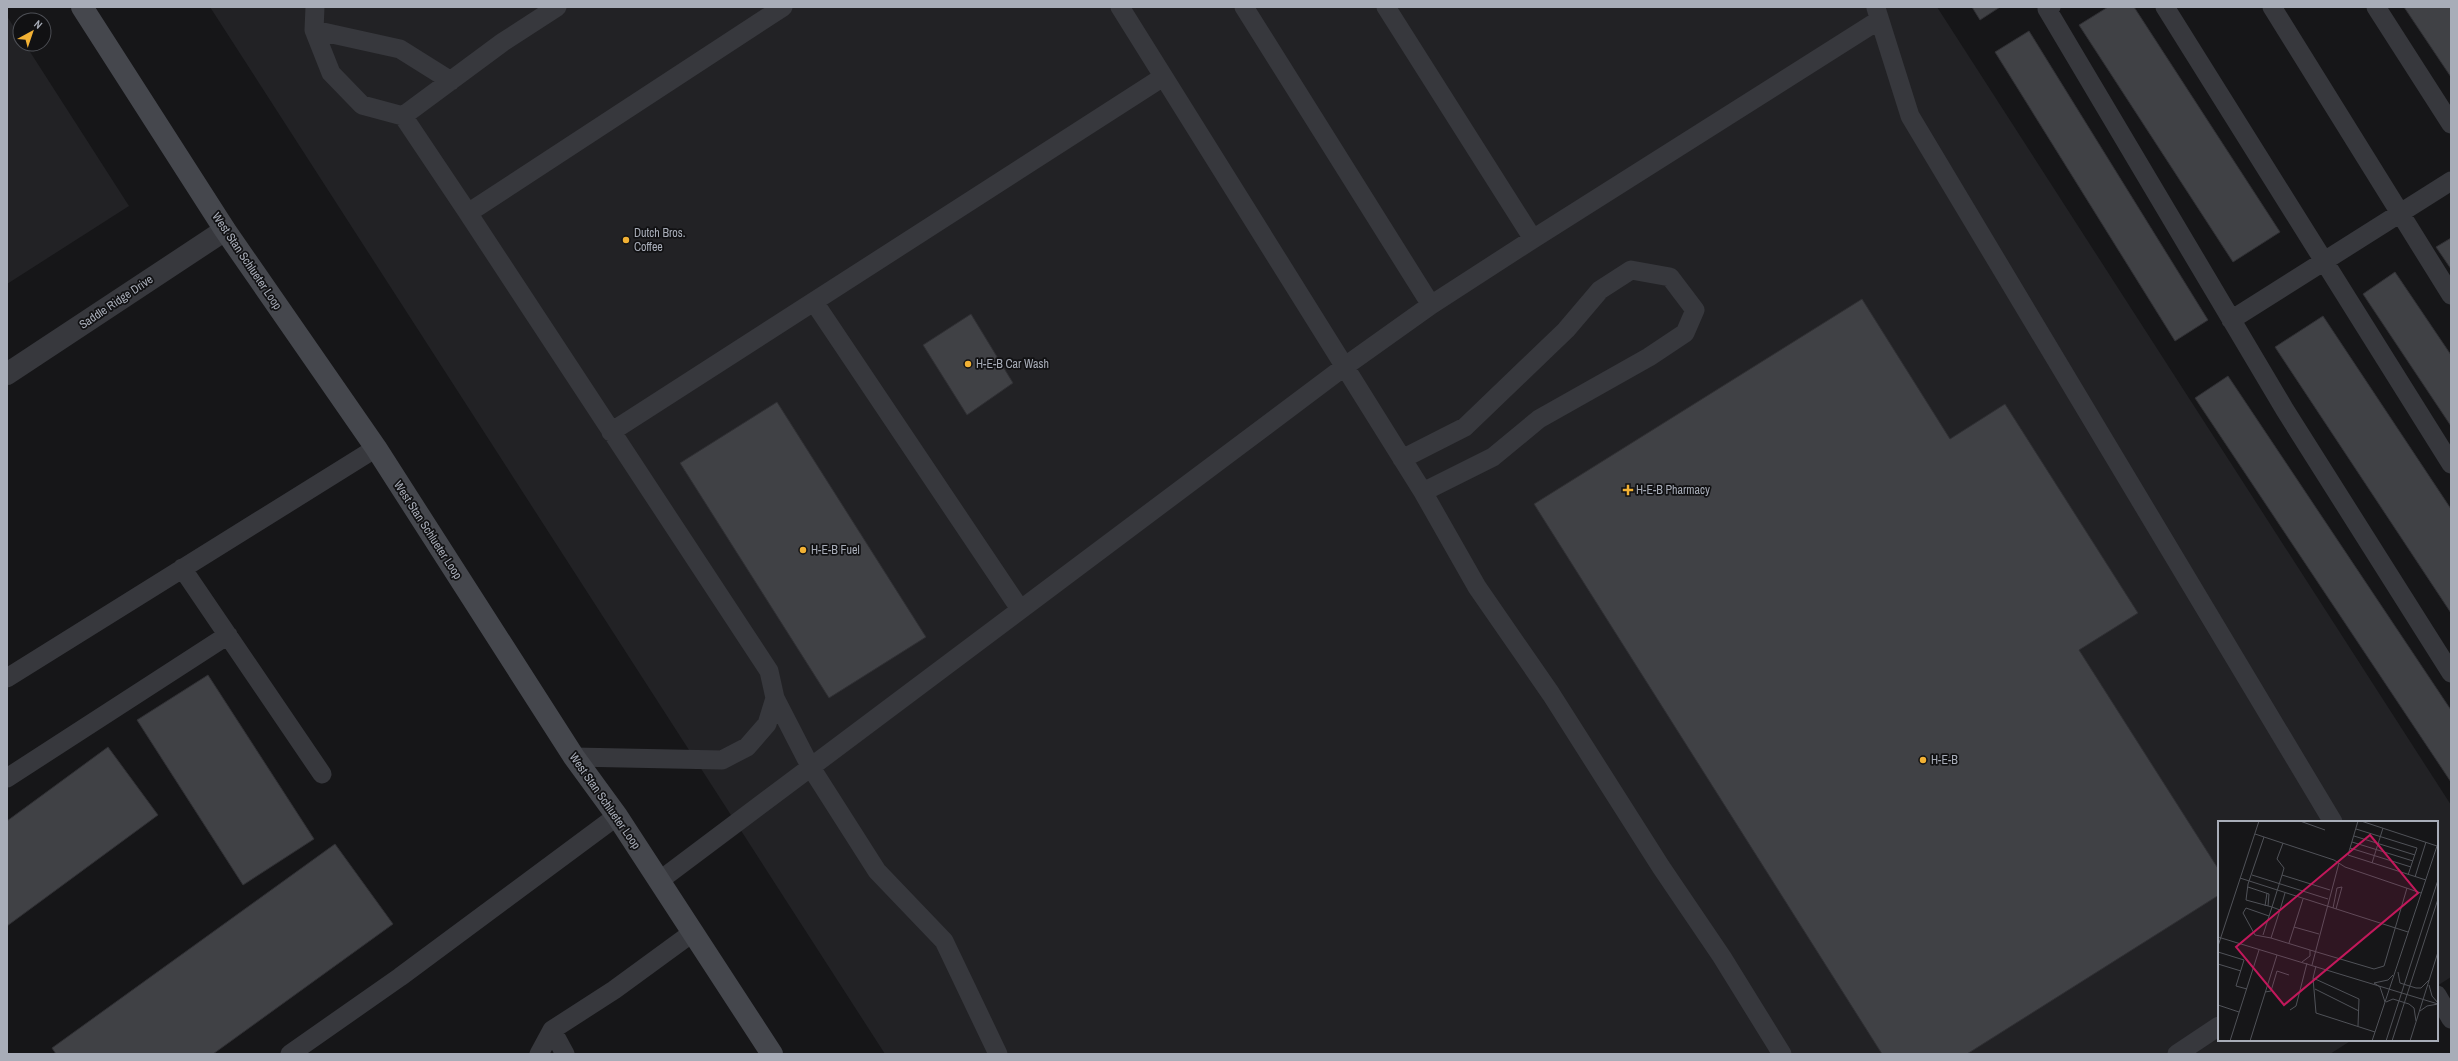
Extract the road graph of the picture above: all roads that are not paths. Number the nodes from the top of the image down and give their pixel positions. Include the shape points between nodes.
1 (82, 7) edge
2 (315, 7) edge
3 (557, 7) edge
4 (783, 7) edge
5 (1120, 7) edge
6 (1244, 7) edge
7 (1386, 7) edge
8 (2051, 7) edge
9 (2165, 7) edge
10 (2272, 7) edge
11 (2376, 7) edge
12 (1877, 13) edge
13 (314, 30) junction
14 (1163, 77) junction
15 (451, 81) junction
16 (403, 116) junction
17 (2451, 124) edge
18 (2451, 181) edge
19 (468, 213) junction
20 (2400, 213) junction
21 (225, 230) junction
22 (1532, 239) junction
23 (2323, 262) junction
24 (2451, 295) edge
25 (814, 302) junction
26 (1431, 305) junction
27 (2231, 320) junction
28 (1344, 367) junction
29 (7, 374) edge
30 (611, 432) junction
31 (376, 448) junction
32 (1402, 459) junction
33 (2451, 464) edge
34 (1423, 492) junction
35 (182, 568) junction
36 (1020, 609) junction
37 (228, 635) junction
38 (2451, 673) edge
39 (7, 678) edge
40 (775, 698) junction
41 (574, 757) junction
42 (810, 766) junction
43 (322, 774) dead end
44 (7, 778) edge
45 (617, 816) junction
46 (2332, 821) edge
47 (659, 881) junction
48 (692, 933) junction
49 (2438, 997) edge
50 (2451, 1019) edge
51 (2218, 1027) edge
52 (552, 1030) junction
53 (290, 1054) edge
54 (539, 1054) edge
55 (565, 1054) edge
56 (772, 1054) edge
57 (998, 1054) edge
58 (1782, 1054) edge
59 (2177, 1054) edge

1 - 21 main road, West Stan Schlueter Loop
2 - 13 lane
3 - 15 lane via 503,42
4 - 19 lane
5 - 14 lane
6 - 26 lane
7 - 22 lane
8 - 27 lane via 2047,9
9 - 23 lane
10 - 20 lane
11 - 17 lane
12 - 22 lane
12 - 46 lane via 1910,116
13 - 15 lane via 400,49
13 - 16 lane via 331,73 362,105
14 - 25 lane
14 - 28 lane
15 - 16 lane
16 - 19 lane
18 - 20 lane
19 - 30 lane
20 - 23 lane
20 - 24 lane
21 - 29 street, Saddle Ridge Drive
21 - 31 main road, West Stan Schlueter Loop
22 - 26 lane
23 - 27 lane
23 - 33 lane
25 - 30 lane
25 - 36 lane
26 - 28 lane
27 - 38 lane
28 - 32 lane
28 - 36 lane
30 - 40 lane via 769,671
31 - 35 lane
31 - 41 main road, West Stan Schlueter Loop
32 - 34 lane
32 - 34 lane via 1465,427 1566,330 1600,290 1631,270 1670,278 1695,310 1685,332 1649,357 1539,419 1493,457
34 - 58 lane via 1477,587 1551,694
35 - 37 lane
35 - 39 lane
36 - 42 lane
37 - 43 lane
37 - 44 lane
40 - 41 lane via 767,724 757,736 747,747 722,760
40 - 42 lane
41 - 45 main road, West Stan Schlueter Loop
42 - 47 lane
42 - 57 lane via 877,871 944,941
45 - 47 main road, West Stan Schlueter Loop
45 - 53 lane via 400,977
47 - 48 main road, West Stan Schlueter Loop
48 - 52 lane via 614,990
48 - 56 main road, West Stan Schlueter Loop
49 - 50 lane
51 - 59 lane
52 - 54 lane
52 - 55 lane

